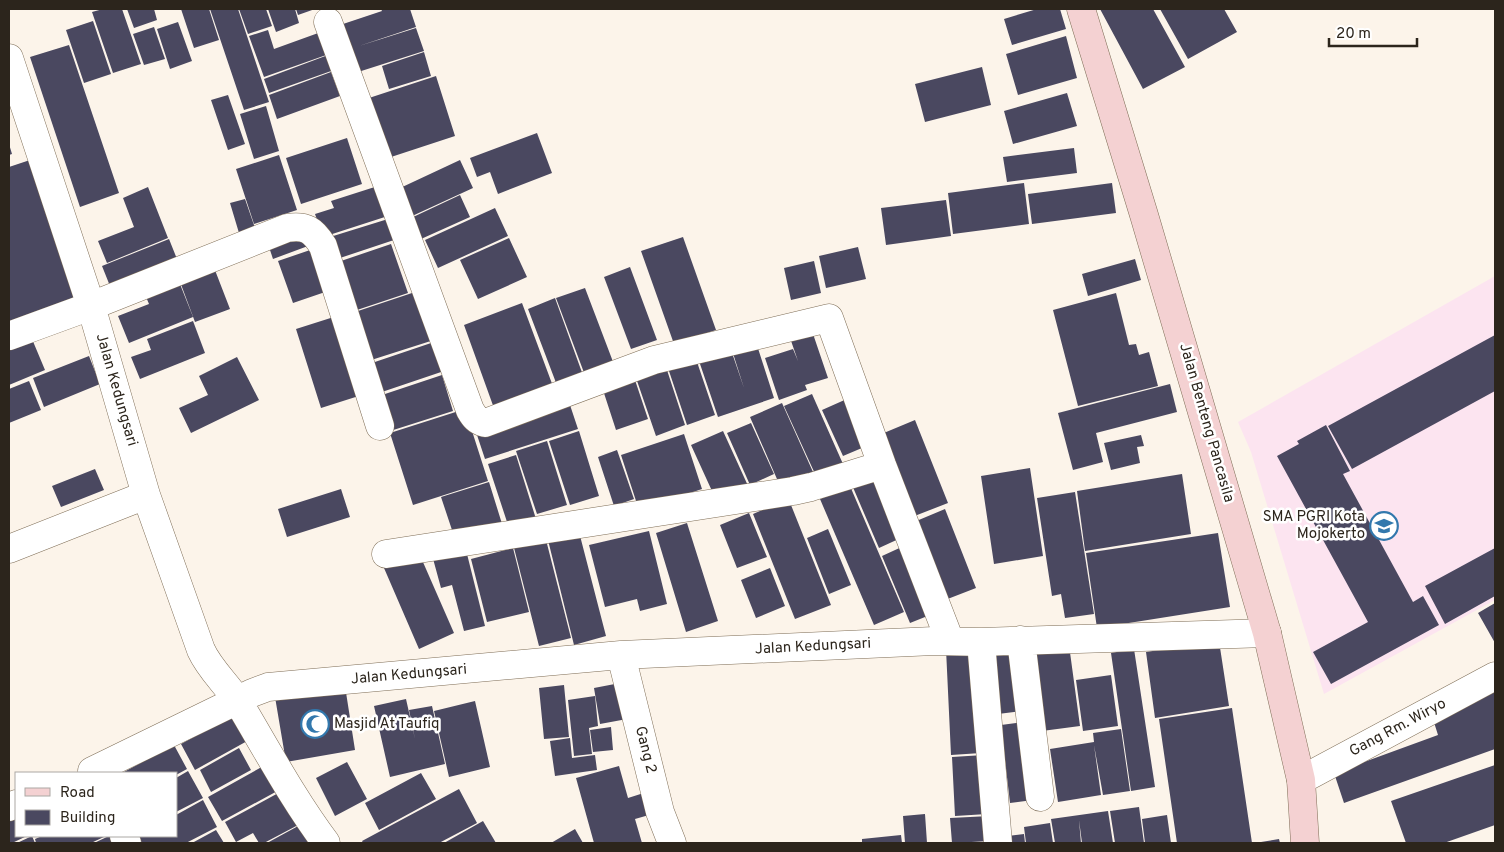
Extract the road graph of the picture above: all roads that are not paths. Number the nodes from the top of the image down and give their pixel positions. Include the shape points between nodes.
1 (1081, 9) edge
2 (328, 22) dead end
3 (9, 58) edge
4 (91, 306) junction
5 (9, 336) edge
6 (380, 426) dead end
7 (882, 465) junction
8 (146, 495) junction
9 (9, 549) edge
10 (386, 554) dead end
11 (1267, 632) junction
12 (1022, 640) junction
13 (950, 642) junction
14 (981, 642) junction
15 (621, 655) junction
16 (1495, 676) edge
17 (237, 700) junction
18 (91, 772) edge
19 (1302, 780) junction
20 (1040, 798) dead end
21 (326, 843) edge
22 (672, 843) edge
23 (998, 843) edge
24 (1305, 843) edge

1 - 11 street, Jalan Benteng Pancasila
2 - 7 street via 470,410 479,421 485,423 654,360 829,318
3 - 4 street, Jalan Kedungsari
4 - 5 street
4 - 6 street via 287,228 300,226 308,229 323,246
4 - 8 street, Jalan Kedungsari
7 - 10 street via 811,488
7 - 13 street
8 - 9 street
8 - 17 street, Jalan Kedungsari via 201,650 214,673
11 - 12 street, Jalan Kedungsari
11 - 19 street, Jalan Benteng Pancasila
12 - 14 street, Jalan Kedungsari
12 - 20 street
13 - 14 street, Jalan Kedungsari
13 - 15 street, Jalan Kedungsari
14 - 23 street
15 - 17 street, Jalan Kedungsari via 268,687
15 - 22 street, Gang 2 via 660,812
16 - 19 street, Gang Rm. Wiryo
17 - 18 street
17 - 21 street via 298,803
19 - 24 street, Jalan Benteng Pancasila

